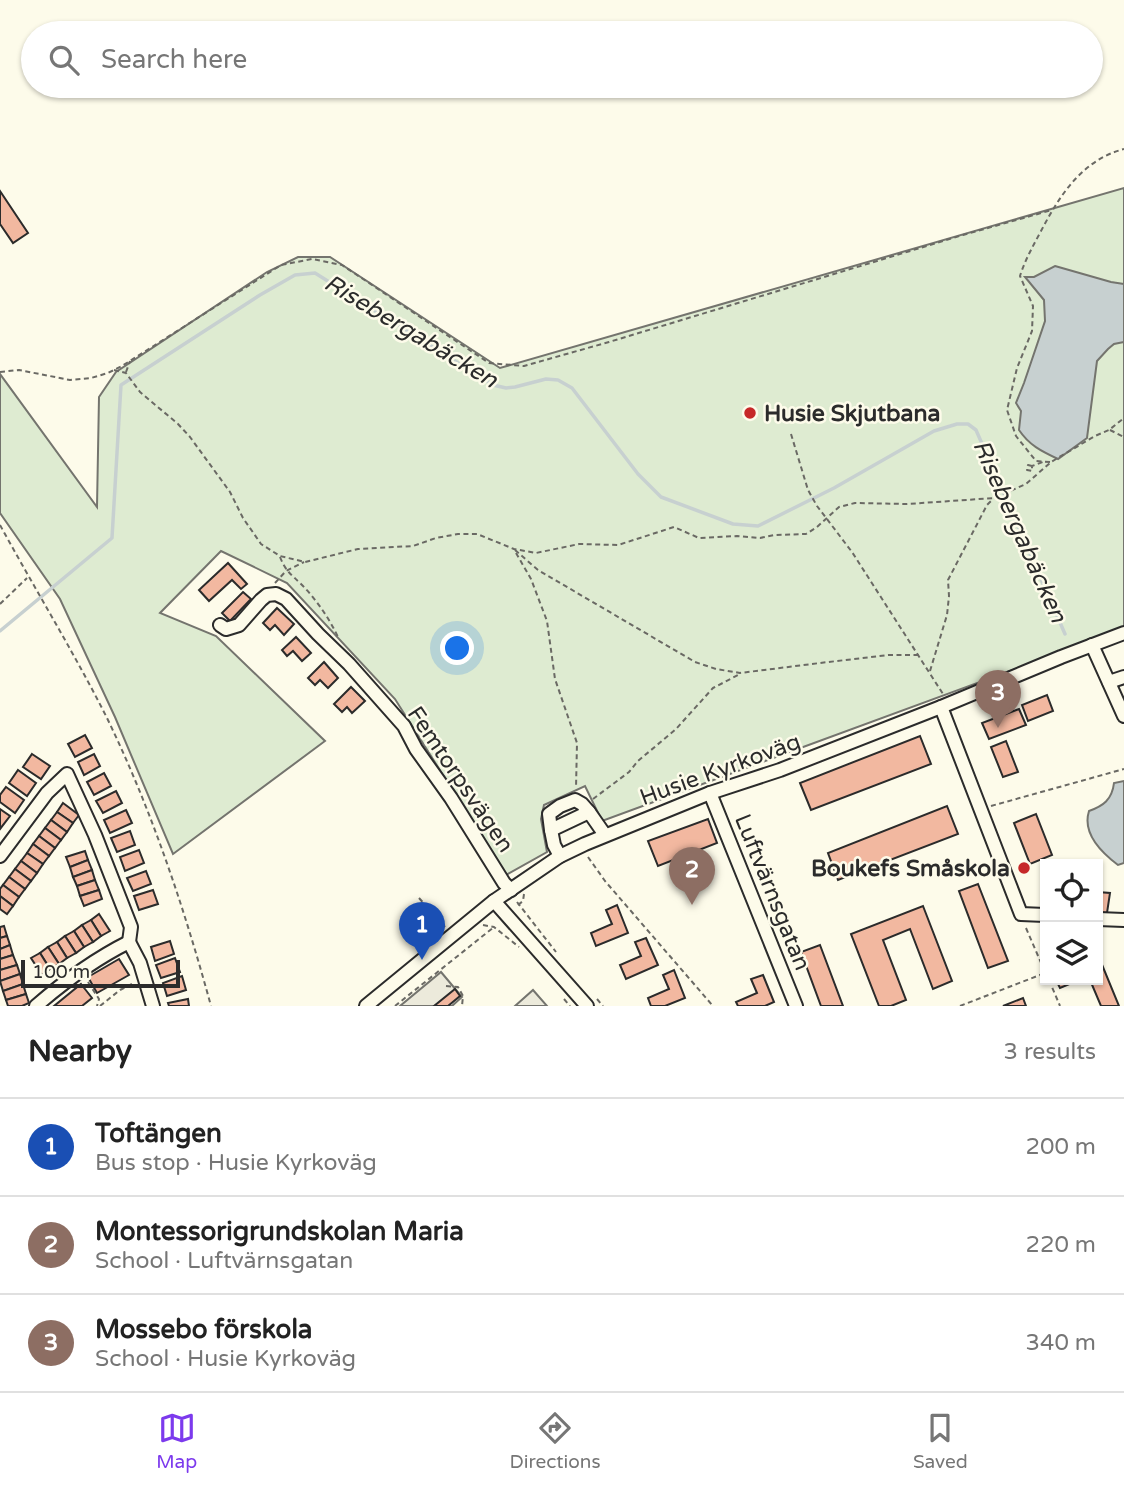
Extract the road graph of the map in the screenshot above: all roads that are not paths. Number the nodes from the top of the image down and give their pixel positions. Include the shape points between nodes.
1 (220, 625) dead end
2 (1124, 633) edge
3 (1092, 645) junction
4 (1124, 677) edge
5 (1109, 682) junction
6 (945, 706) junction
7 (1124, 716) edge
8 (710, 793) junction
9 (604, 835) junction
10 (0, 856) edge
11 (560, 856) junction
12 (511, 890) junction
13 (494, 901) junction
14 (1040, 915) edge
15 (1103, 919) edge
16 (1124, 920) edge
17 (129, 942) junction
18 (590, 1001) edge
19 (36, 1006) edge
20 (153, 1006) edge
21 (366, 1006) edge
22 (796, 1006) edge

1 - 12 street, Femtorpsvägen via 226,629 239,625 267,596 286,599 404,726
2 - 3 street, Husie Kyrkoväg
3 - 5 street
3 - 6 street, Husie Kyrkoväg
4 - 5 street
5 - 7 street
6 - 8 street, Husie Kyrkoväg
6 - 14 street via 1021,914
8 - 9 street, Husie Kyrkoväg
8 - 22 street, Luftvärnsgatan
9 - 11 street, Husie Kyrkoväg
9 - 11 street via 582,805 551,830
10 - 17 street via 67,774 131,927
11 - 12 street, Husie Kyrkoväg
12 - 13 street, Husie Kyrkoväg
13 - 18 street
13 - 21 street, Husie Kyrkoväg
15 - 16 street
17 - 19 street via 81,969
17 - 20 street

